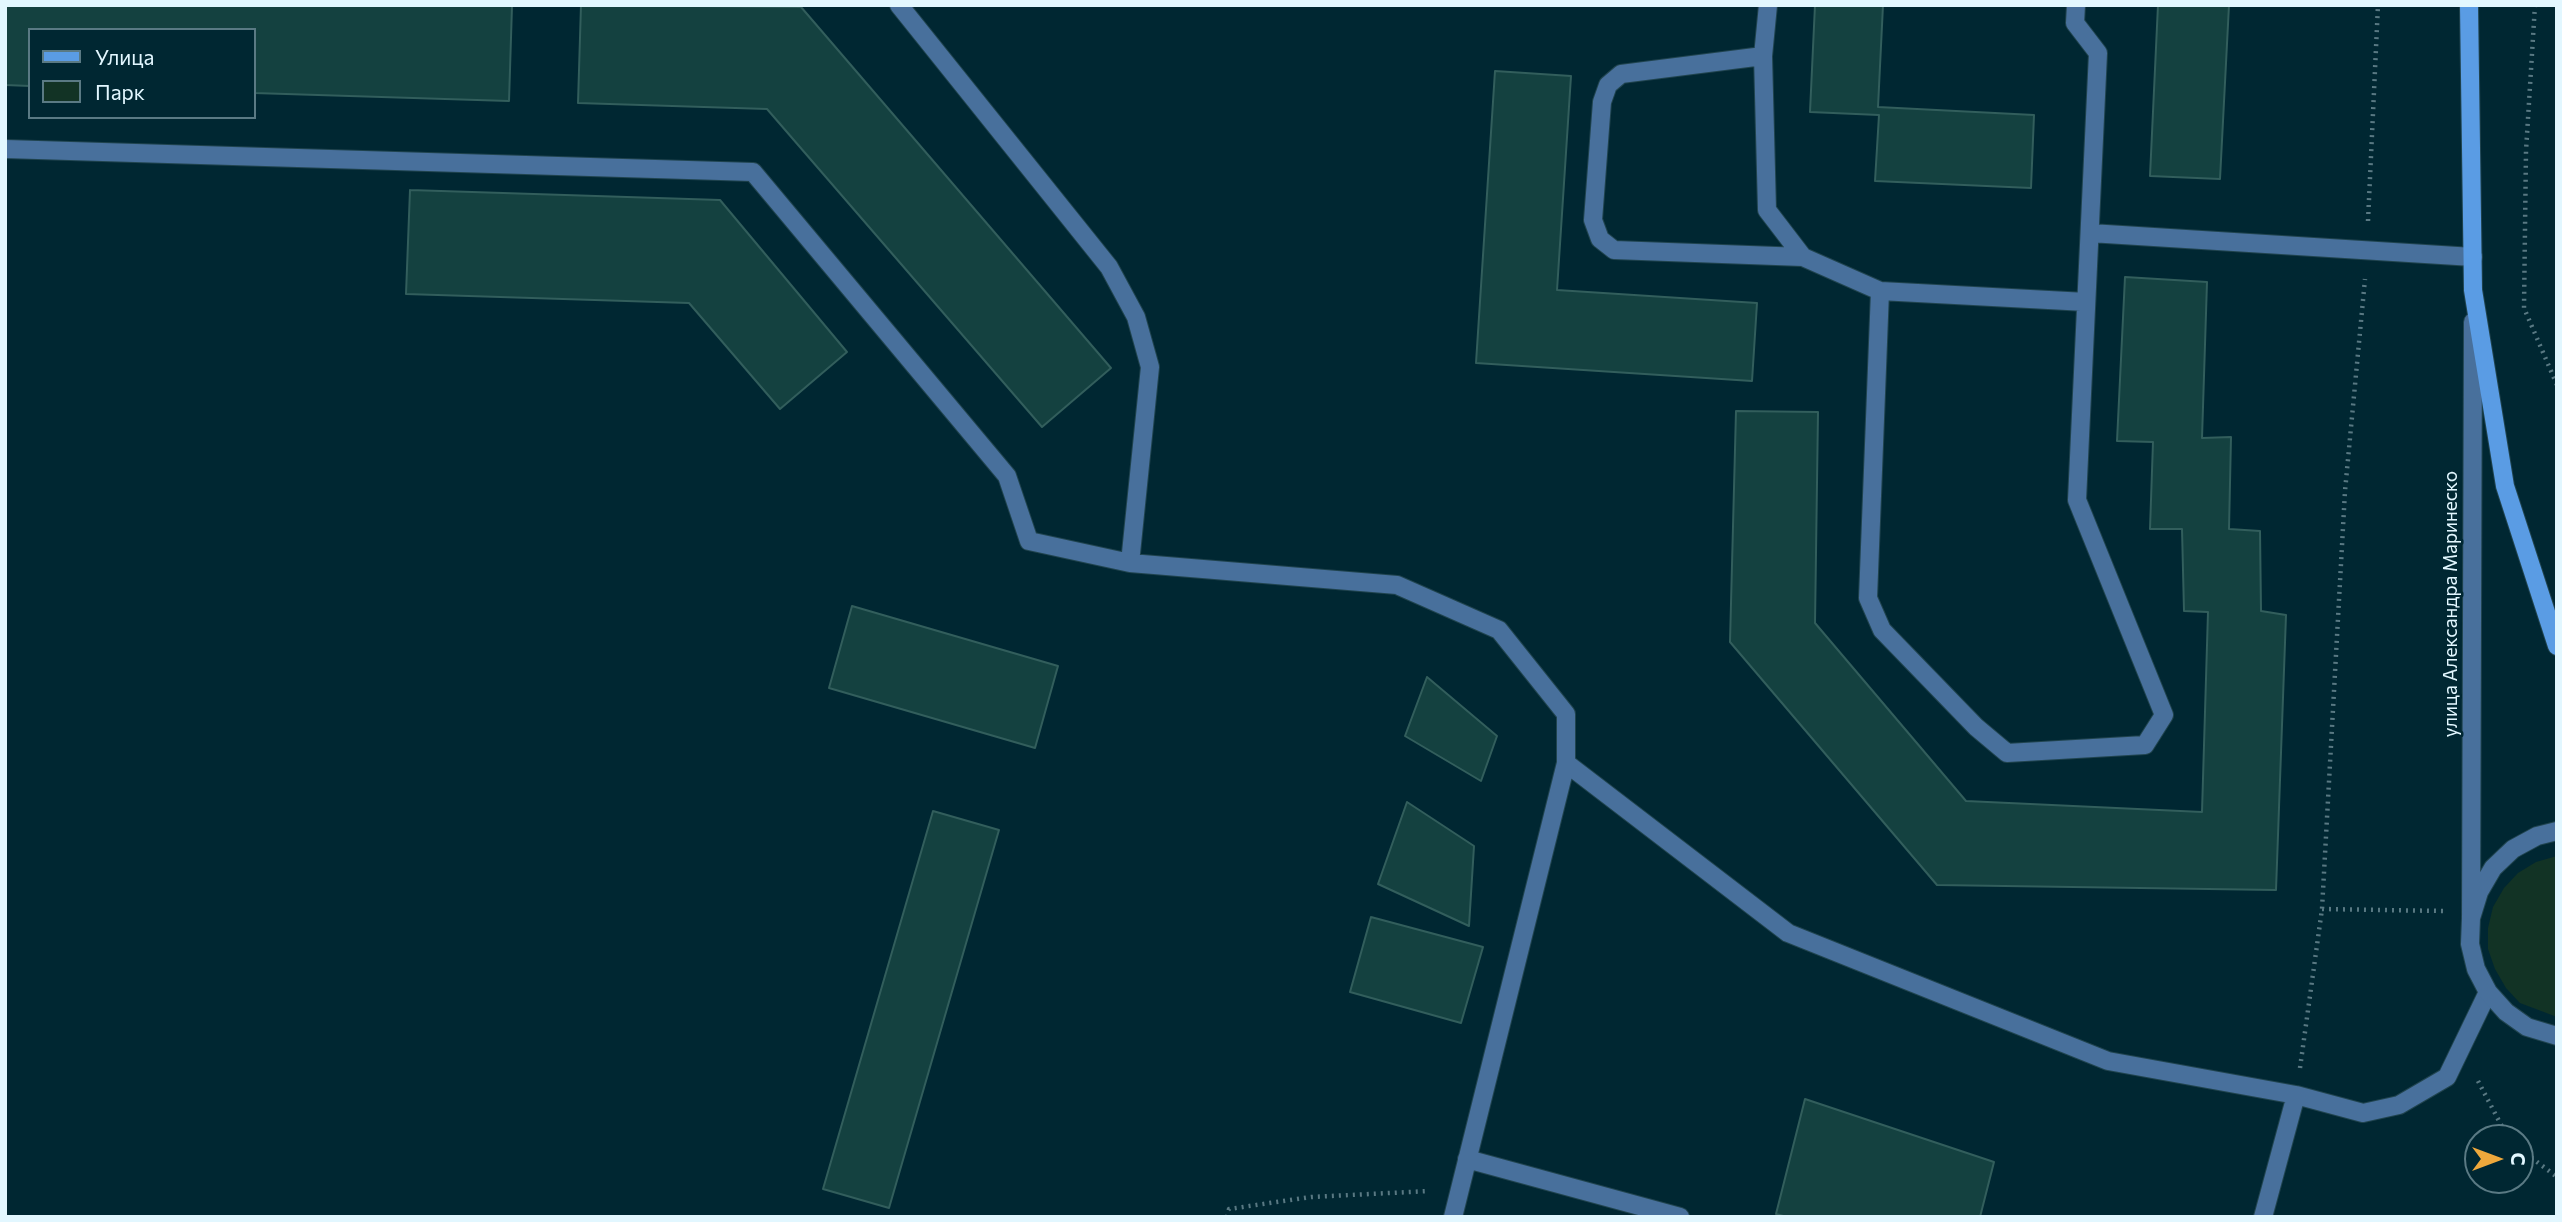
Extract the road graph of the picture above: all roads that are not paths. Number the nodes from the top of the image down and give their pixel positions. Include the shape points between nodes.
1 (899, 5) edge
2 (1768, 5) edge
3 (2076, 5) edge
4 (2469, 5) edge
5 (1763, 56) junction
6 (5, 149) edge
7 (2090, 233) junction
8 (1803, 257) junction
9 (2473, 257) junction
10 (2473, 290) junction
11 (1881, 291) junction
12 (2087, 302) junction
13 (1130, 563) junction
14 (2557, 646) edge
15 (1566, 763) junction
16 (2557, 831) edge
17 (2471, 918) junction
18 (2488, 992) junction
19 (2557, 1036) edge
20 (2296, 1095) junction
21 (1467, 1159) junction
22 (1453, 1217) edge
23 (1680, 1217) edge
24 (2263, 1217) edge

1 - 13 street via 1109,267 1136,317 1150,367
2 - 5 street
3 - 7 street via 2075,23 2098,53
4 - 9 main road, улица Александра Маринеско
5 - 8 street via 1767,210
5 - 8 street via 1621,74 1608,85 1602,102 1593,220 1600,239 1614,250
6 - 13 street via 753,172 1007,476 1030,541
7 - 9 street
7 - 12 street
8 - 11 street
9 - 10 main road, улица Александра Маринеско
10 - 14 main road, улица Александра Маринеско via 2505,486
10 - 17 street, улица Александра Маринеско
11 - 12 street
11 - 12 street via 1868,598 1882,630 2007,753 2145,745 2164,715 2077,500
13 - 15 street via 1397,585 1499,630 1566,714
15 - 20 street via 1788,933 2108,1061
15 - 21 street
16 - 17 street, улица Александра Маринеско via 2513,849 2493,868
17 - 18 street, улица Александра Маринеско via 2470,944 2476,970
18 - 19 street, улица Александра Маринеско via 2505,1012 2527,1027
18 - 20 street via 2447,1077 2399,1105 2363,1114
20 - 24 street
21 - 22 street
21 - 23 street

